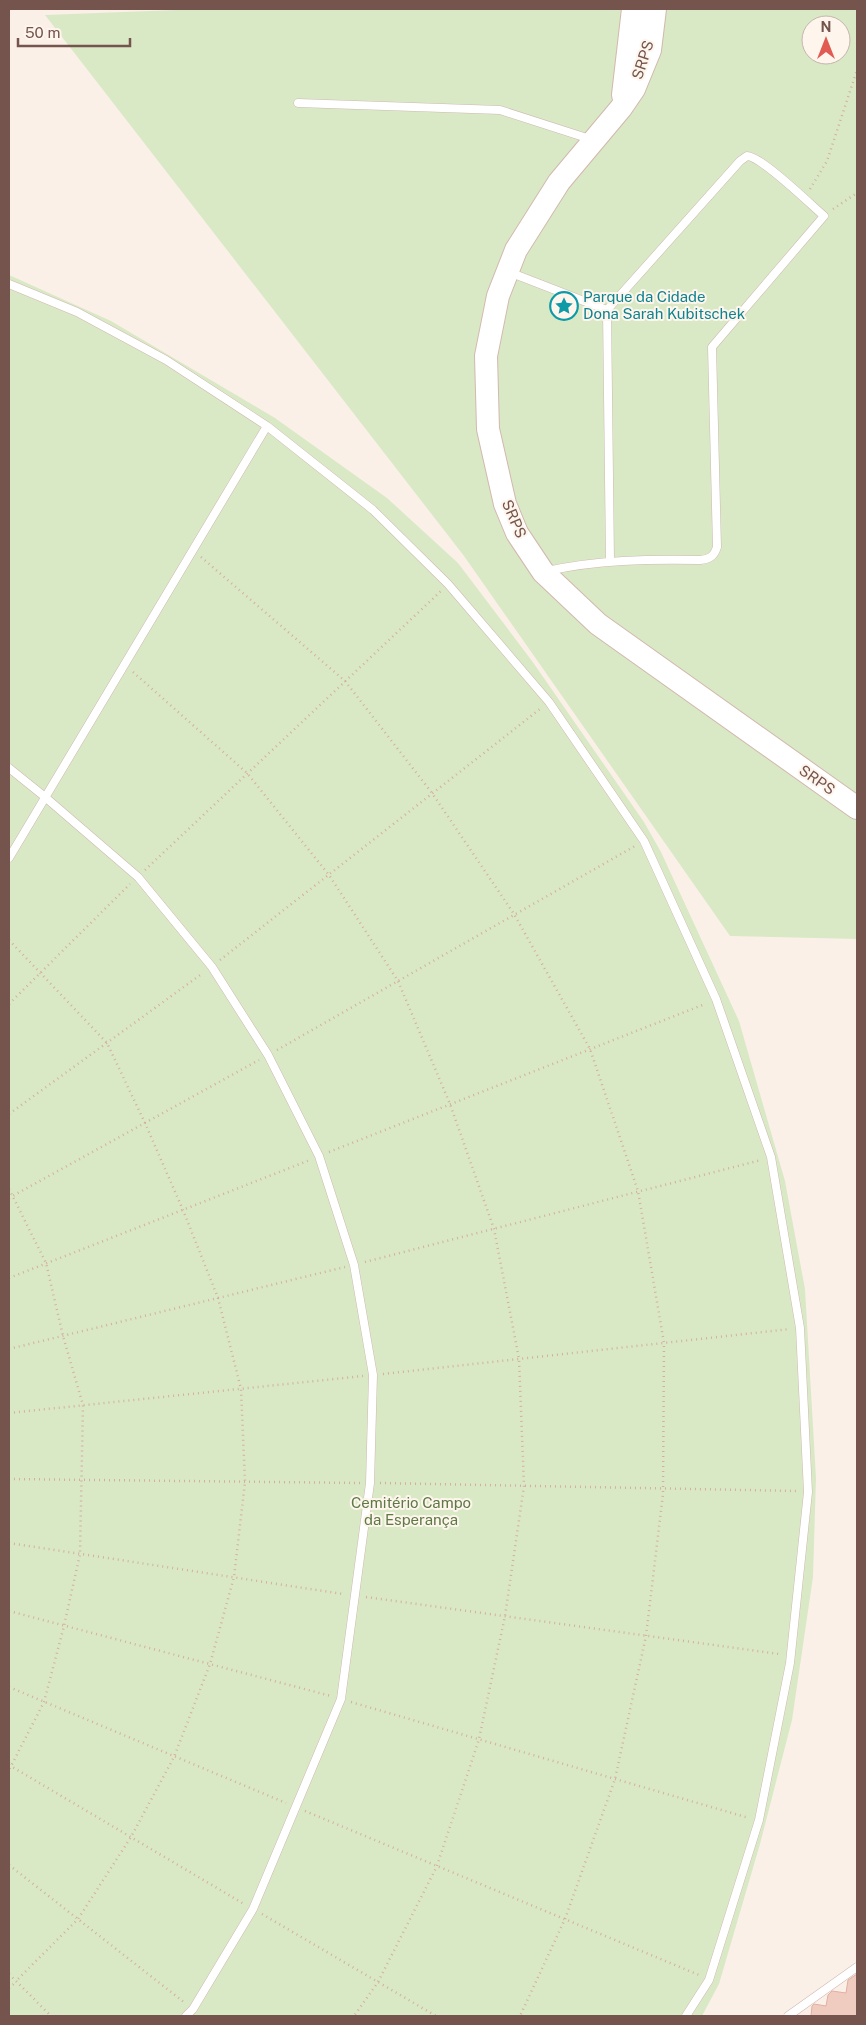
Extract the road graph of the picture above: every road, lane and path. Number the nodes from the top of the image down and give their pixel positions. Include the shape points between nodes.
1 (633, 9) edge
2 (656, 9) edge
3 (857, 70) edge
4 (298, 102) dead end
5 (621, 108) junction
6 (595, 140) junction
7 (857, 194) edge
8 (804, 198) junction
9 (824, 216) junction
10 (507, 271) junction
11 (9, 284) edge
12 (607, 310) junction
13 (267, 426) junction
14 (192, 550) junction
15 (610, 561) junction
16 (543, 572) junction
17 (448, 584) junction
18 (124, 664) junction
19 (345, 682) junction
20 (549, 702) junction
21 (9, 768) edge
22 (247, 774) junction
23 (432, 793) junction
24 (45, 797) junction
25 (857, 808) edge
26 (644, 841) junction
27 (9, 858) edge
28 (329, 875) junction
29 (138, 877) junction
30 (514, 914) junction
31 (9, 940) edge
32 (212, 967) junction
33 (41, 972) junction
34 (398, 981) junction
35 (716, 999) junction
36 (9, 1004) edge
37 (107, 1043) junction
38 (590, 1049) junction
39 (268, 1055) junction
40 (450, 1104) junction
41 (9, 1114) edge
42 (145, 1123) junction
43 (319, 1156) junction
44 (771, 1157) junction
45 (9, 1189) edge
46 (638, 1192) junction
47 (13, 1196) junction
48 (9, 1198) edge
49 (183, 1210) junction
50 (494, 1229) junction
51 (46, 1263) junction
52 (354, 1265) junction
53 (9, 1278) edge
54 (218, 1298) junction
55 (800, 1328) junction
56 (63, 1336) junction
57 (664, 1343) junction
58 (9, 1349) edge
59 (518, 1359) junction
60 (373, 1375) junction
61 (241, 1389) junction
62 (83, 1405) junction
63 (9, 1413) edge
64 (9, 1479) edge
65 (82, 1480) junction
66 (245, 1482) junction
67 (370, 1483) junction
68 (524, 1486) junction
69 (663, 1489) junction
70 (808, 1492) junction
71 (9, 1543) edge
72 (80, 1554) junction
73 (234, 1577) junction
74 (355, 1595) junction
75 (9, 1612) edge
76 (505, 1616) junction
77 (64, 1626) junction
78 (646, 1636) junction
79 (791, 1656) junction
80 (210, 1664) junction
81 (9, 1688) edge
82 (341, 1699) junction
83 (44, 1702) junction
84 (479, 1739) junction
85 (174, 1756) junction
86 (10, 1766) edge
87 (9, 1770) edge
88 (615, 1779) junction
89 (296, 1807) junction
90 (759, 1820) junction
91 (131, 1837) junction
92 (9, 1865) edge
93 (437, 1866) junction
94 (253, 1909) junction
95 (78, 1919) junction
96 (565, 1919) junction
97 (857, 1967) edge
98 (9, 1974) edge
99 (710, 1980) junction
100 (16, 1982) junction
101 (378, 1982) junction
102 (9, 1988) edge
103 (192, 2009) junction
104 (50, 2016) edge
105 (186, 2016) edge
106 (354, 2016) edge
107 (436, 2016) edge
108 (520, 2016) edge
109 (686, 2016) edge
110 (788, 2016) edge

1 - 5 main road, SRPS
2 - 5 main road, SRPS via 650,50 634,89
3 - 8 path via 827,162
4 - 6 lane via 500,110
5 - 6 main road, SRPS
6 - 10 main road, SRPS via 559,182 516,250
7 - 9 path
8 - 9 lane
8 - 12 lane via 754,157 744,158
9 - 15 lane via 712,347 716,552 700,560
10 - 12 lane
10 - 16 main road, SRPS via 498,296 486,356 488,428 505,504 517,533
11 - 13 lane via 77,312 158,356
12 - 15 lane
13 - 14 lane
13 - 17 lane via 373,510
14 - 18 lane
14 - 19 path
15 - 16 lane
16 - 25 main road, SRPS via 598,624
17 - 19 path
17 - 20 lane
18 - 22 path
18 - 24 lane
19 - 22 path
19 - 23 path
20 - 23 path
20 - 26 lane
21 - 24 lane
22 - 28 path
22 - 29 path
23 - 28 path
23 - 30 path
24 - 27 lane
24 - 29 lane
26 - 30 path
26 - 35 lane
28 - 32 path
28 - 34 path
29 - 32 lane
29 - 33 path
30 - 34 path
30 - 38 path
31 - 33 path
32 - 37 path
32 - 39 lane
33 - 36 path
33 - 37 path
34 - 39 path
34 - 40 path
35 - 38 path
35 - 44 lane
37 - 41 path
37 - 42 path
38 - 40 path
38 - 46 path
39 - 42 path
39 - 43 lane
40 - 43 path
40 - 50 path
42 - 47 path
42 - 49 path
43 - 49 path
43 - 52 lane
44 - 46 path
44 - 55 lane
45 - 47 path
46 - 50 path
46 - 57 path
47 - 48 path
47 - 51 path
49 - 51 path
49 - 54 path
50 - 52 path
50 - 59 path
51 - 53 path
51 - 56 path
52 - 54 path
52 - 60 lane
54 - 56 path
54 - 61 path
55 - 57 path
55 - 70 lane
56 - 58 path
56 - 62 path
57 - 59 path
57 - 69 path
59 - 60 path
59 - 68 path
60 - 61 path
60 - 67 lane
61 - 62 path
61 - 66 path
62 - 63 path
62 - 65 path
64 - 65 path
65 - 66 path
65 - 72 path
66 - 67 path
66 - 73 path
67 - 68 path
67 - 74 lane
68 - 69 path
68 - 76 path
69 - 70 path
69 - 78 path
70 - 79 lane
71 - 72 path
72 - 73 path
72 - 77 path
73 - 74 path
73 - 80 path
74 - 76 path
74 - 82 lane
75 - 77 path
76 - 78 path
76 - 84 path
77 - 80 path
77 - 83 path
78 - 79 path
78 - 88 path
79 - 90 lane
80 - 82 path
80 - 85 path
81 - 83 path
82 - 84 path
82 - 89 lane
83 - 85 path
83 - 86 path
84 - 88 path
84 - 93 path
85 - 89 path
85 - 91 path
86 - 87 path
86 - 91 path
88 - 90 path
88 - 96 path
89 - 93 path
89 - 94 lane
90 - 99 lane
91 - 94 path
91 - 95 path
92 - 95 path
93 - 96 path
93 - 101 path
94 - 101 path
94 - 103 lane
95 - 100 path
95 - 103 path
96 - 99 path
96 - 108 path
97 - 110 lane
98 - 100 path
99 - 109 lane
100 - 102 path
100 - 104 path
101 - 106 path
101 - 107 path
103 - 105 lane

